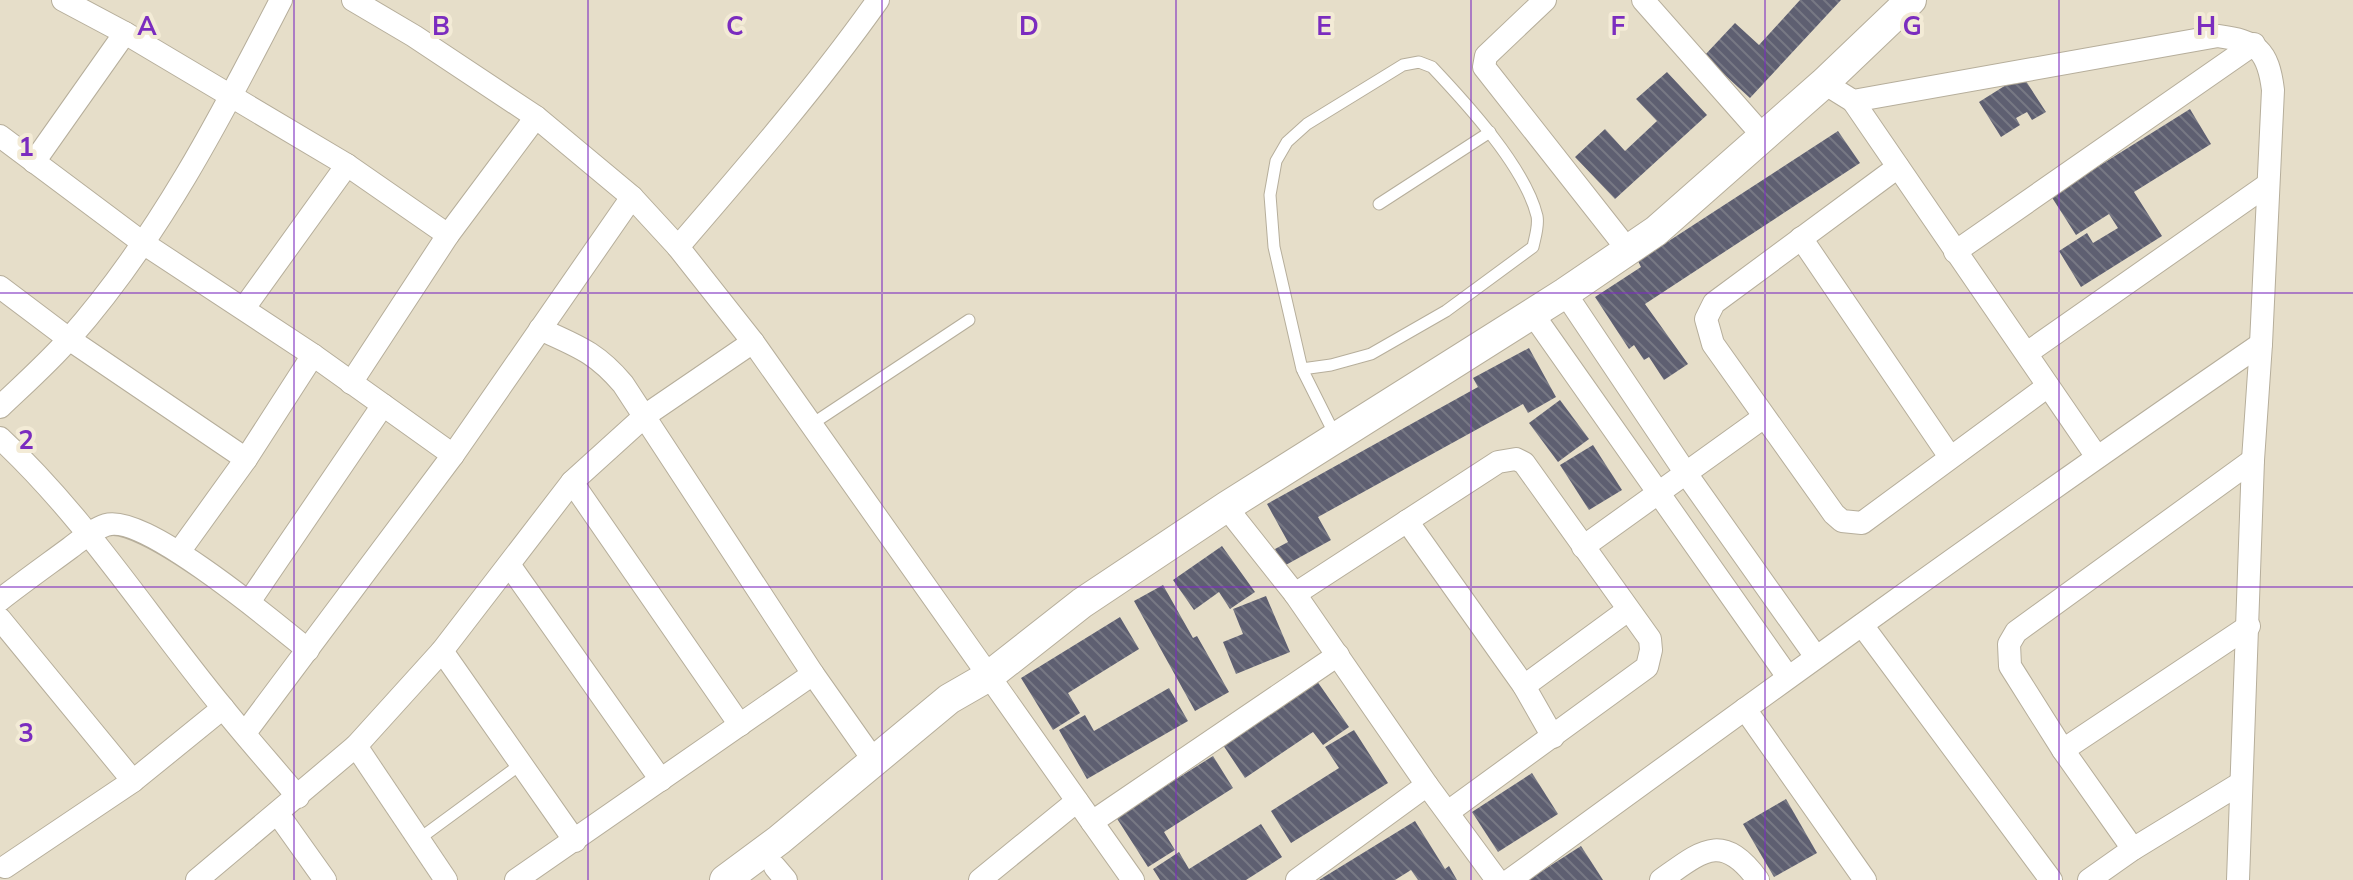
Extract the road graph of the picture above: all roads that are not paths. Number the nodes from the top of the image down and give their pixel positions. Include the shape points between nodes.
1 (63, 0) edge
2 (281, 0) edge
3 (353, 0) edge
4 (878, 0) edge
5 (1545, 0) edge
6 (1643, 0) edge
7 (1911, 0) edge
8 (125, 33) junction
9 (2254, 44) junction
10 (1824, 83) junction
11 (232, 96) junction
12 (1853, 101) junction
13 (536, 117) junction
14 (1490, 132) junction
15 (0, 136) edge
16 (1764, 137) junction
17 (34, 162) junction
18 (347, 165) junction
19 (1898, 167) junction
20 (2267, 185) junction
21 (632, 197) junction
22 (1379, 204) dead end
23 (448, 235) junction
24 (1801, 238) junction
25 (143, 243) junction
26 (678, 247) junction
27 (1628, 250) junction
28 (1955, 252) junction
29 (0, 287) edge
30 (1565, 293) junction
31 (244, 308) junction
32 (1532, 313) junction
33 (969, 320) dead end
34 (540, 329) junction
35 (69, 339) junction
36 (753, 342) junction
37 (2261, 344) junction
38 (2027, 353) junction
39 (313, 355) junction
40 (1302, 369) junction
41 (351, 383) junction
42 (2048, 386) junction
43 (383, 405) junction
44 (0, 407) edge
45 (646, 415) junction
46 (1764, 417) junction
47 (812, 424) junction
48 (0, 438) edge
49 (1337, 438) junction
50 (453, 455) junction
51 (1950, 457) junction
52 (2097, 457) junction
53 (246, 459) junction
54 (2253, 460) junction
55 (1685, 472) junction
56 (572, 482) junction
57 (1658, 492) junction
58 (1226, 507) junction
59 (1407, 521) junction
60 (90, 534) junction
61 (1583, 547) junction
62 (179, 552) junction
63 (510, 566) junction
64 (1295, 594) junction
65 (0, 600) edge
66 (249, 602) junction
67 (1628, 610) junction
68 (0, 619) edge
69 (1862, 625) junction
70 (2249, 626) junction
71 (308, 650) junction
72 (442, 651) junction
73 (1338, 655) junction
74 (1816, 657) junction
75 (813, 674) junction
76 (989, 676) junction
77 (1788, 677) junction
78 (1524, 686) junction
79 (223, 708) junction
80 (1745, 709) junction
81 (740, 725) junction
82 (245, 733) junction
83 (1553, 737) junction
84 (356, 746) junction
85 (2063, 750) junction
86 (875, 762) junction
87 (521, 764) junction
88 (661, 780) junction
89 (133, 781) junction
90 (2241, 783) junction
91 (1427, 785) junction
92 (298, 797) junction
93 (1077, 801) junction
94 (1448, 812) junction
95 (278, 814) junction
96 (1092, 822) junction
97 (419, 839) junction
98 (575, 841) junction
99 (2133, 849) junction
100 (7, 869) edge
101 (773, 876) edge
102 (197, 880) edge
103 (325, 880) edge
104 (446, 880) edge
105 (516, 880) edge
106 (725, 880) edge
107 (980, 880) edge
108 (1133, 880) edge
109 (1297, 880) edge
110 (1497, 880) edge
111 (1510, 880) edge
112 (1661, 880) edge
113 (1758, 880) edge
114 (1865, 880) edge
115 (2051, 880) edge
116 (2089, 880) edge
117 (2238, 880) edge

1 - 8 street
2 - 11 street
3 - 13 street
4 - 26 street
5 - 27 street via 1486,56 1484,67
6 - 16 street
7 - 10 main road
8 - 11 street
8 - 17 street
9 - 12 street via 2218,36
9 - 20 street via 2266,59 2273,90
9 - 28 street
10 - 12 street
10 - 16 main road
11 - 18 street
11 - 25 street
12 - 19 street
13 - 21 street
13 - 23 street
14 - 22 lane
14 - 40 lane via 1538,218 1533,247 1446,311 1371,354
14 - 40 lane via 1432,67 1419,62 1403,65 1287,142 1276,161 1270,195 1274,247
15 - 17 street
16 - 27 main road
17 - 25 street
18 - 23 street
18 - 31 street
19 - 24 street
19 - 28 street
20 - 37 street
20 - 38 street
21 - 26 street
21 - 34 street
23 - 41 street
24 - 46 street via 1714,303 1706,319 1713,344
24 - 51 street
25 - 31 street
25 - 35 street
26 - 36 street
27 - 30 main road
28 - 38 street
29 - 35 street
30 - 32 main road
30 - 55 street
31 - 39 street
32 - 49 main road
32 - 57 street
33 - 47 lane
34 - 45 street via 606,363
34 - 50 street
35 - 44 street
35 - 53 street
36 - 45 street
36 - 47 street
37 - 52 street
37 - 54 street
38 - 42 street
39 - 41 street
39 - 53 street
40 - 49 lane
41 - 43 street
42 - 51 street
42 - 52 street
43 - 50 street
43 - 66 street
45 - 56 street
45 - 75 street
46 - 51 street via 1834,514 1851,523 1862,523
46 - 55 street
47 - 76 street
48 - 60 street
49 - 58 main road
50 - 71 street
52 - 69 street
53 - 62 street
54 - 70 street
54 - 85 street via 2016,632 2009,644 2010,666
55 - 57 street
55 - 74 street
56 - 63 street
56 - 81 street
57 - 61 street
57 - 77 street
58 - 64 street
58 - 76 main road via 1082,603
59 - 61 street via 1498,462 1516,459
59 - 64 street
59 - 78 street
60 - 62 street via 120,524
60 - 65 street
60 - 79 street
61 - 67 street
62 - 66 street
63 - 72 street
63 - 88 street
64 - 73 street
66 - 71 street
67 - 78 street
67 - 83 street via 1650,639 1647,667
68 - 89 street
69 - 74 street
69 - 115 street
70 - 85 street
70 - 90 street
71 - 82 street
72 - 84 street
72 - 87 street
73 - 91 street
73 - 96 street
74 - 77 street
75 - 81 street
75 - 86 street
76 - 86 main road via 949,699
76 - 93 street
76 - 101 main road via 965,713
77 - 80 street
78 - 83 street
79 - 82 street
79 - 89 street
80 - 111 street
80 - 114 street
81 - 88 street
82 - 92 street
83 - 94 street
84 - 92 street
84 - 97 street
85 - 99 street
86 - 106 main road
87 - 97 lane
87 - 98 street
88 - 98 street
89 - 100 street
90 - 99 street
90 - 117 street
91 - 94 street
91 - 109 street
92 - 95 street
93 - 96 street
93 - 107 street
94 - 110 street
95 - 102 street
95 - 103 street
96 - 108 street
97 - 104 street
98 - 105 street
99 - 116 street
112 - 113 street via 1694,856 1713,850 1736,854

